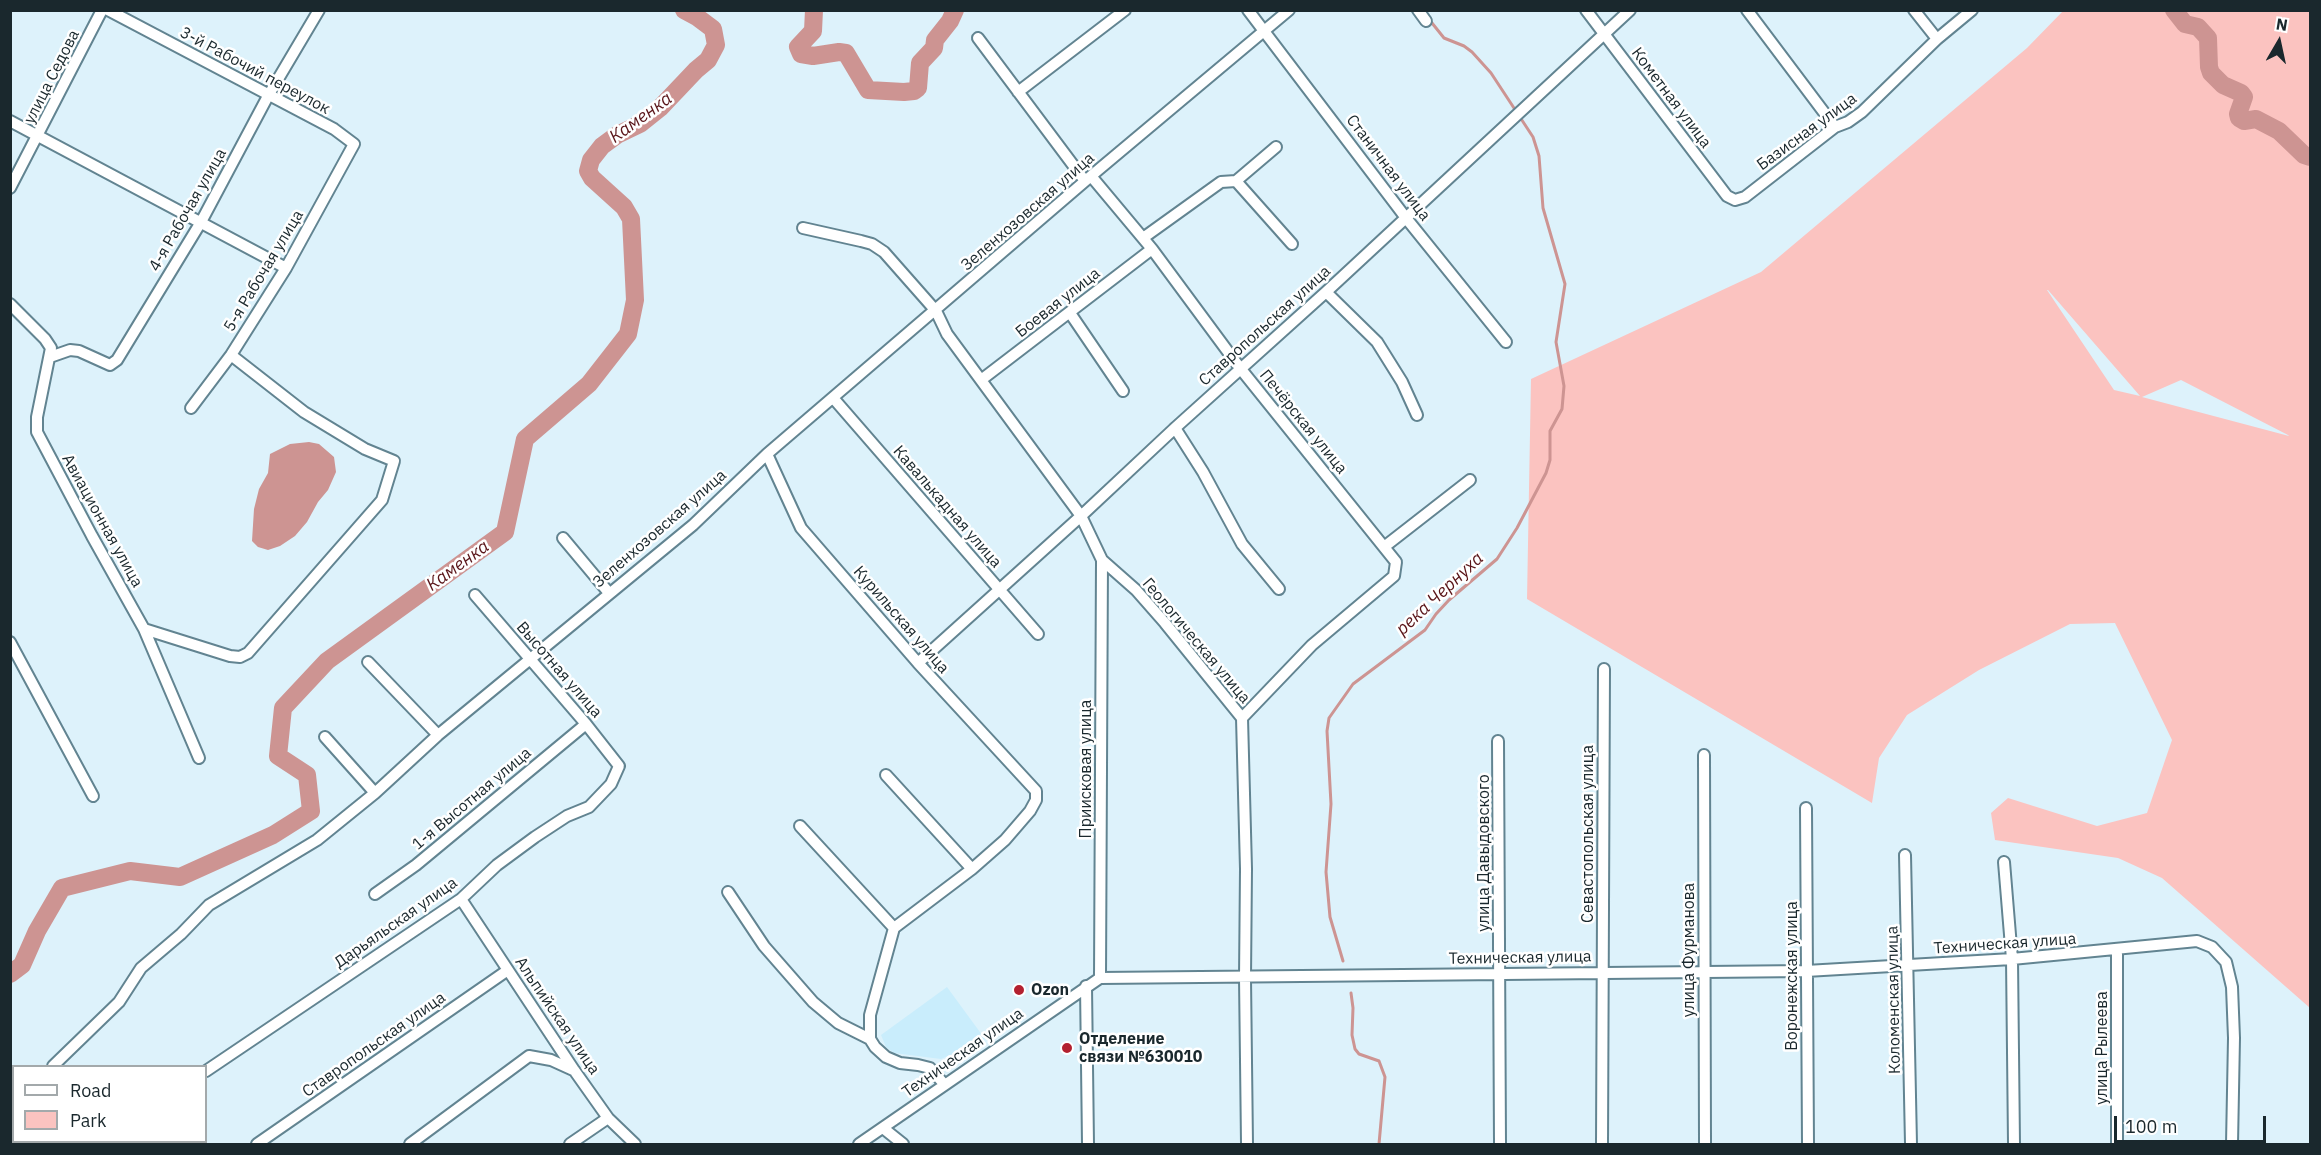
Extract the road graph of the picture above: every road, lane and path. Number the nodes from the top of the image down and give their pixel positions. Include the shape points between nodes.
1 (102, 10) edge
2 (108, 10) edge
3 (319, 10) edge
4 (1125, 10) edge
5 (1248, 10) edge
6 (1289, 10) edge
7 (1418, 10) edge
8 (1586, 10) edge
9 (1630, 10) edge
10 (1747, 10) edge
11 (1914, 10) edge
12 (1972, 10) edge
13 (1426, 21) dead end
14 (1264, 32) junction
15 (1604, 35) junction
16 (978, 38) dead end
17 (1937, 39) junction
18 (1018, 92) junction
19 (268, 96) junction
20 (10, 121) edge
21 (1835, 127) junction
22 (39, 136) junction
23 (354, 144) joint
24 (1276, 147) dead end
25 (1088, 178) junction
26 (1236, 181) junction
27 (10, 188) edge
28 (1735, 200) joint
29 (1406, 218) junction
30 (201, 222) junction
31 (802, 228) dead end
32 (1143, 238) junction
33 (1292, 244) dead end
34 (1152, 249) junction
35 (286, 268) junction
36 (1326, 292) junction
37 (10, 304) edge
38 (936, 311) junction
39 (1070, 313) junction
40 (1506, 342) dead end
41 (231, 355) junction
42 (50, 357) junction
43 (1240, 368) junction
44 (981, 380) junction
45 (1123, 391) dead end
46 (834, 399) junction
47 (191, 408) dead end
48 (1418, 415) dead end
49 (1174, 428) junction
50 (767, 454) junction
51 (1470, 480) dead end
52 (1081, 516) junction
53 (563, 538) dead end
54 (1384, 547) junction
55 (1102, 560) junction
56 (1279, 589) dead end
57 (999, 590) junction
58 (609, 593) junction
59 (475, 595) dead end
60 (144, 629) junction
61 (1038, 634) dead end
62 (10, 642) edge
63 (529, 660) junction
64 (368, 662) dead end
65 (918, 663) junction
66 (1604, 669) dead end
67 (1242, 718) junction
68 (586, 723) junction
69 (438, 735) junction
70 (325, 737) dead end
71 (1498, 741) dead end
72 (1704, 754) dead end
73 (199, 758) dead end
74 (619, 766) joint
75 (886, 775) dead end
76 (375, 793) junction
77 (93, 796) dead end
78 (1806, 808) dead end
79 (801, 826) dead end
80 (1905, 855) dead end
81 (2004, 862) dead end
82 (972, 869) junction
83 (728, 892) dead end
84 (375, 894) dead end
85 (461, 898) junction
86 (894, 928) junction
87 (2117, 951) junction
88 (2012, 959) junction
89 (1908, 966) junction
90 (508, 970) junction
91 (1806, 971) junction
92 (1602, 972) junction
93 (1704, 972) junction
94 (1499, 974) junction
95 (1100, 978) junction
96 (1245, 978) junction
97 (1086, 986) junction
98 (870, 1039) junction
99 (53, 1065) edge
100 (207, 1070) edge
101 (574, 1070) junction
102 (944, 1084) junction
103 (608, 1118) junction
104 (883, 1128) junction
105 (257, 1144) edge
106 (410, 1144) edge
107 (570, 1144) edge
108 (635, 1144) edge
109 (859, 1144) edge
110 (903, 1144) edge
111 (1088, 1144) edge
112 (1246, 1144) edge
113 (1500, 1144) edge
114 (1602, 1144) edge
115 (1705, 1144) edge
116 (1808, 1144) edge
117 (1911, 1144) edge
118 (2014, 1144) edge
119 (2117, 1144) edge
120 (2232, 1144) edge

1 - 22 street, улица Седова
2 - 19 street, 3-й Рабочий переулок
3 - 19 street, 4-я Рабочая улица
4 - 18 street
5 - 14 street, Станичная улица
6 - 14 street, Зеленхозовская улица
7 - 13 street
8 - 15 street, Кометная улица
9 - 15 street, Ставропольская улица
10 - 21 street
11 - 17 street
12 - 17 street, Базисная улица
14 - 25 street, Зеленхозовская улица
14 - 29 street, Станичная улица
15 - 28 street, Кометная улица via 1727,196
15 - 29 street, Ставропольская улица
16 - 18 street, Печёрская улица
17 - 21 street, Базисная улица via 1862,112
18 - 25 street, Печёрская улица
19 - 23 street, 3-й Рабочий переулок via 334,129
19 - 30 street, 4-я Рабочая улица
20 - 22 street
21 - 28 street, Базисная улица via 1745,197
22 - 27 street, улица Седова
22 - 30 street
23 - 35 street, 5-я Рабочая улица
24 - 26 street
25 - 32 street, Печёрская улица
25 - 38 street, Зеленхозовская улица
26 - 32 street via 1221,182
26 - 33 street
29 - 36 street, Ставропольская улица
29 - 40 street, Станичная улица
30 - 35 street
30 - 42 street, 4-я Рабочая улица via 117,360 110,365 70,350
31 - 38 street, Геологическая улица via 872,244 884,252
32 - 34 street, Печёрская улица
34 - 39 street, Боевая улица
34 - 43 street, Печёрская улица
35 - 41 street, 5-я Рабочая улица
36 - 43 street, Ставропольская улица
36 - 48 street via 1377,342
37 - 42 street via 45,339 51,348
38 - 44 street, Геологическая улица via 947,334
38 - 46 street, Зеленхозовская улица
39 - 44 street, Боевая улица
39 - 45 street
41 - 47 street, 5-я Рабочая улица
41 - 60 street via 314,418 365,449 394,461 382,500 248,653 230,656
42 - 60 street, Авиационная улица via 37,432
43 - 49 street, Ставропольская улица
43 - 54 street, Печёрская улица
44 - 52 street, Геологическая улица
46 - 50 street, Зеленхозовская улица
46 - 57 street, Кавалькадная улица
49 - 52 street, Ставропольская улица
49 - 56 street via 1242,544
50 - 58 street, Зеленхозовская улица via 693,525
50 - 65 street, Курильская улица via 801,528
51 - 54 street
52 - 55 street, Геологическая улица
52 - 57 street, Ставропольская улица
53 - 58 street
54 - 67 street, Печёрская улица via 1396,562 1394,576 1312,645
55 - 67 street, Геологическая улица via 1165,623
55 - 95 street, Приисковая улица
57 - 61 street, Кавалькадная улица
57 - 65 street, Ставропольская улица
58 - 63 street, Зеленхозовская улица
59 - 63 street, Высотная улица
60 - 73 street, Авиационная улица
62 - 77 street
63 - 68 street, Высотная улица
63 - 69 street, Зеленхозовская улица
64 - 69 street
65 - 82 street, Курильская улица via 1036,791 1030,811
66 - 92 street, Севастопольская улица
67 - 96 street, Геологическая улица
68 - 74 street, Высотная улица
68 - 84 street, 1-я Высотная улица via 416,865
69 - 76 street, Зеленхозовская улица
70 - 76 street
71 - 94 street, улица Давыдовского
72 - 93 street, улица Фурманова
74 - 85 street, Дарьяльская улица via 611,784 589,807 535,837
75 - 82 street
76 - 99 street, Зеленхозовская улица via 317,840 209,905 141,968 119,1002
78 - 91 street, Воронежская улица
79 - 86 street
80 - 89 street, Коломенская улица
81 - 88 street
82 - 86 street
83 - 98 street via 764,946 813,1002 838,1023
85 - 90 street, Альпийская улица
85 - 100 street, Дарьяльская улица
86 - 98 street via 870,1015
87 - 88 street, Техническая улица
87 - 119 street, улица Рылеева
87 - 120 street, Техническая улица via 2197,941 2212,947 2226,962 2232,997
88 - 89 street, Техническая улица
88 - 118 street
89 - 91 street, Техническая улица
89 - 117 street, Коломенская улица
90 - 101 street, Альпийская улица
90 - 105 street, Ставропольская улица
91 - 93 street, Техническая улица
91 - 116 street, Воронежская улица
92 - 93 street, Техническая улица
92 - 94 street, Техническая улица
92 - 114 street, Севастопольская улица
93 - 115 street, улица Фурманова
94 - 96 street, Техническая улица
94 - 113 street, улица Давыдовского
95 - 96 street, Техническая улица
95 - 97 street, Техническая улица
96 - 112 street, Геологическая улица
97 - 102 street, Техническая улица
97 - 111 street
98 - 102 street via 886,1057 930,1068
101 - 103 street, Альпийская улица
101 - 106 street via 529,1056
102 - 104 street, Техническая улица
103 - 107 street
103 - 108 street, Альпийская улица
104 - 109 street, Техническая улица
104 - 110 street

